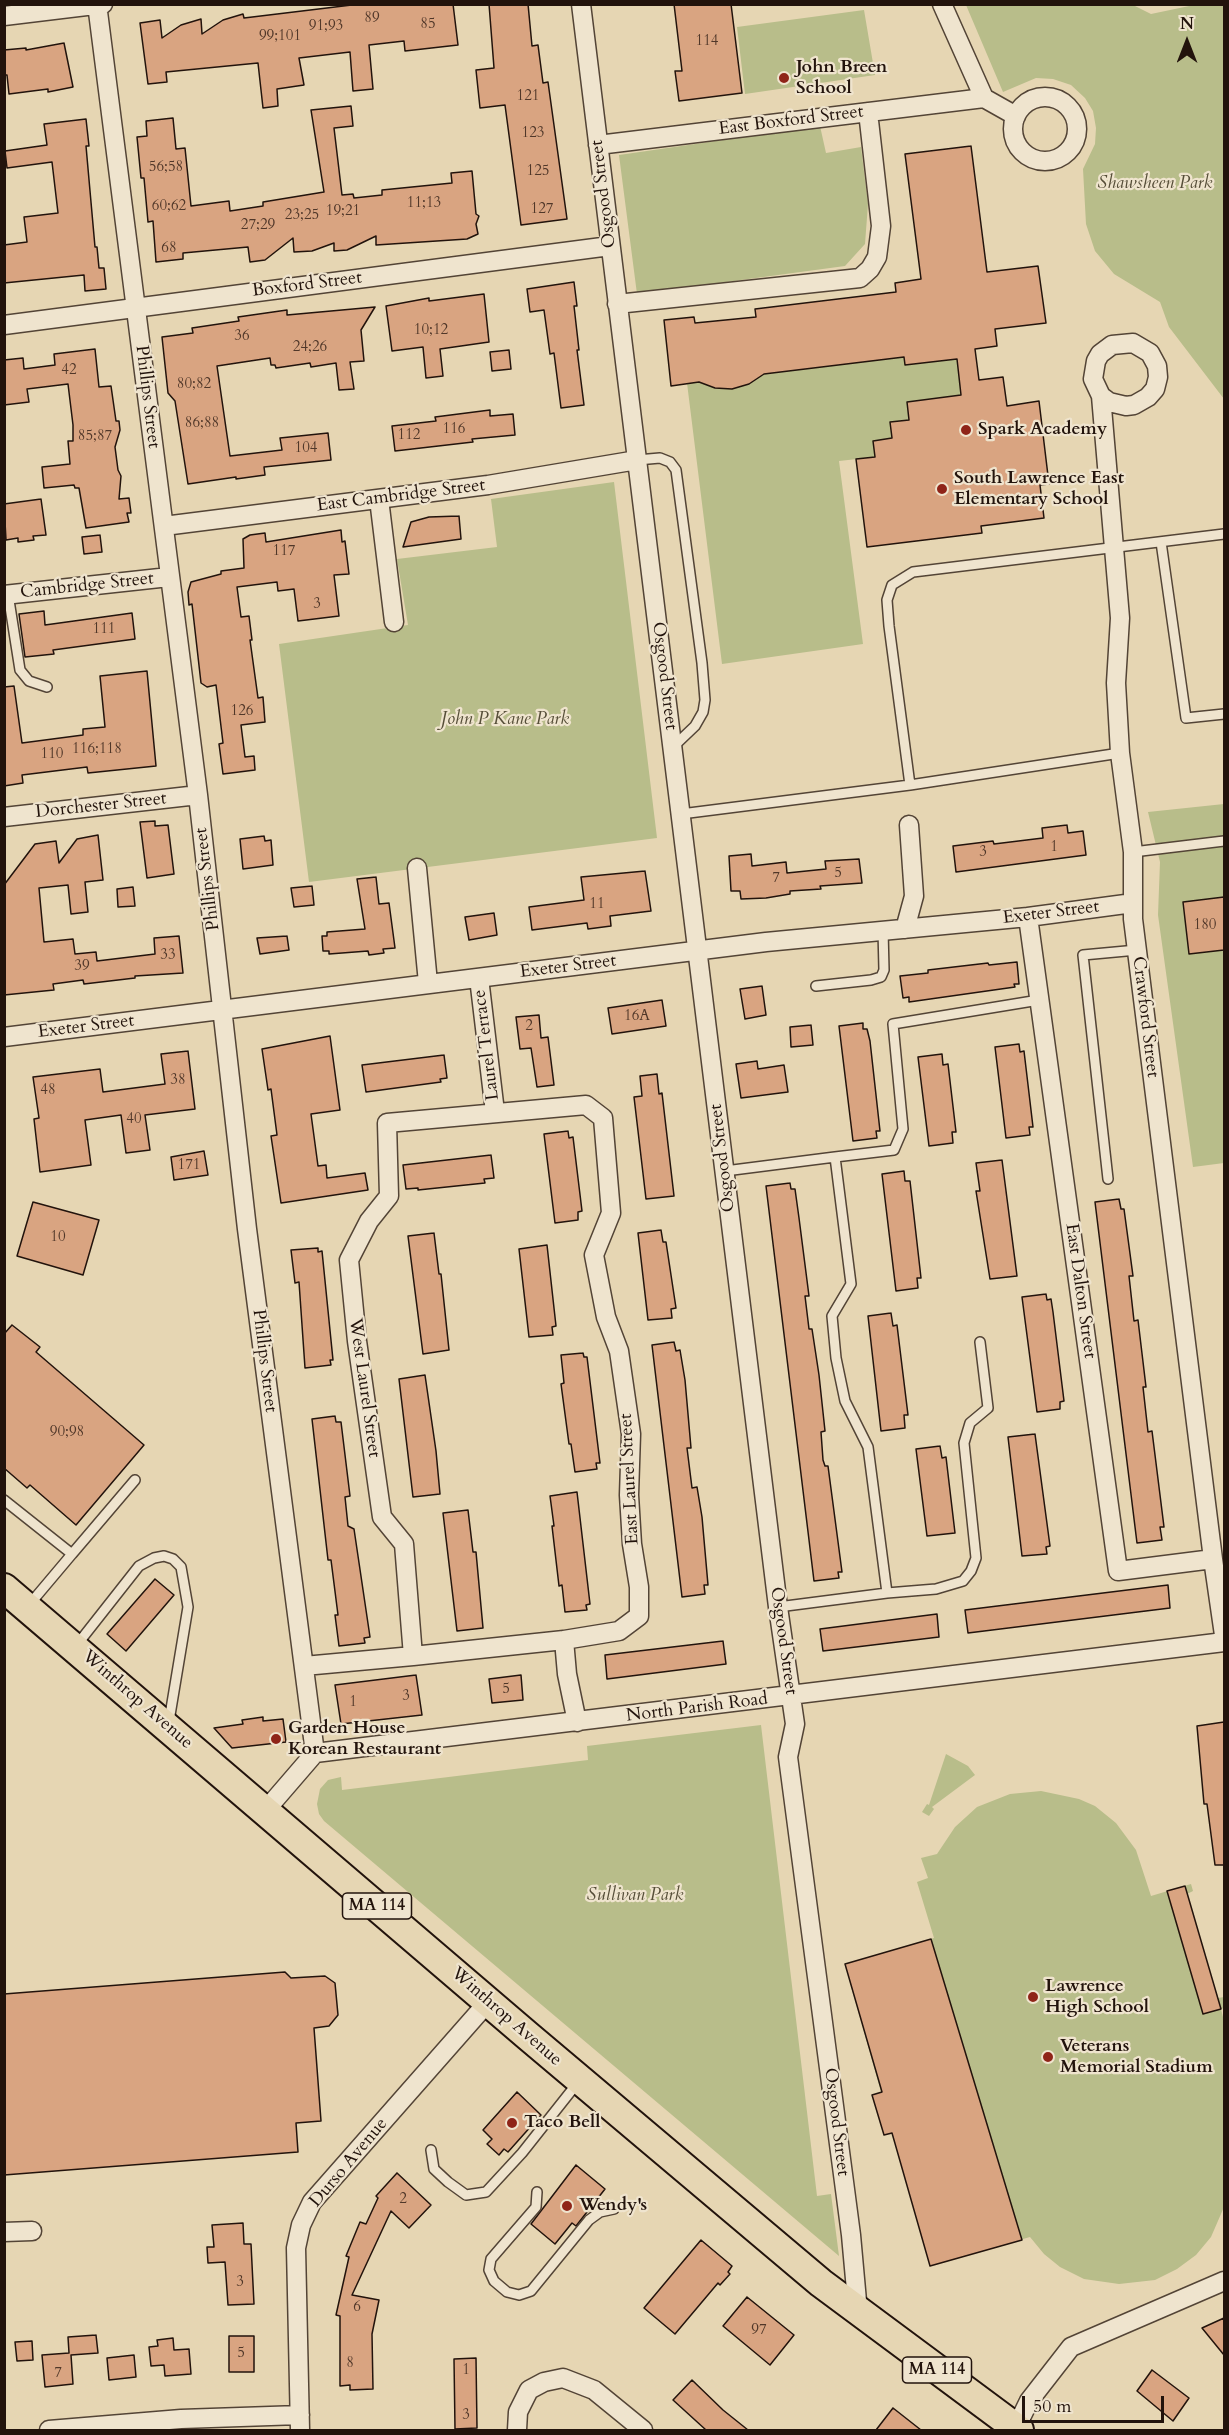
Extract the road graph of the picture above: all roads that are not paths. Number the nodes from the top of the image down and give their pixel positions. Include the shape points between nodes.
1 (103, 4) edge
2 (581, 4) edge
3 (942, 4) edge
4 (97, 5) edge
5 (4, 16) edge
6 (984, 98) junction
7 (868, 112) junction
8 (1016, 116) dead end
9 (598, 145) junction
10 (610, 246) junction
11 (617, 304) junction
12 (136, 308) junction
13 (4, 325) edge
14 (1101, 396) dead end
15 (637, 460) junction
16 (379, 499) junction
17 (164, 526) junction
18 (1224, 534) edge
19 (1161, 542) junction
20 (1113, 548) junction
21 (169, 577) junction
22 (6, 595) edge
23 (394, 622) dead end
24 (47, 687) dead end
25 (1224, 714) edge
26 (673, 747) junction
27 (1120, 753) junction
28 (910, 784) junction
29 (198, 795) junction
30 (681, 814) junction
31 (4, 817) edge
32 (909, 825) dead end
33 (1224, 841) edge
34 (1133, 852) junction
35 (417, 868) dead end
36 (1133, 903) junction
37 (1028, 917) junction
38 (905, 929) junction
39 (883, 930) junction
40 (1137, 950) junction
41 (698, 951) junction
42 (479, 978) junction
43 (428, 983) junction
44 (816, 986) dead end
45 (1039, 1000) junction
46 (224, 1010) junction
47 (4, 1037) edge
48 (495, 1112) junction
49 (836, 1157) junction
50 (725, 1171) junction
51 (1108, 1179) dead end
52 (980, 1341) dead end
53 (135, 1480) dead end
54 (4, 1500) edge
55 (72, 1554) junction
56 (1213, 1559) junction
57 (4, 1588) edge
58 (886, 1593) junction
59 (28, 1607) junction
60 (778, 1607) junction
61 (1224, 1635) edge
62 (564, 1640) junction
63 (1224, 1642) edge
64 (75, 1647) junction
65 (413, 1656) junction
66 (304, 1666) junction
67 (791, 1697) junction
68 (577, 1722) junction
69 (168, 1727) junction
70 (315, 1754) junction
71 (266, 1810) junction
72 (488, 2002) junction
73 (580, 2080) junction
74 (431, 2150) dead end
75 (537, 2192) dead end
76 (614, 2209) dead end
77 (32, 2231) dead end
78 (4, 2232) edge
79 (1224, 2282) edge
80 (858, 2312) junction
81 (300, 2423) edge
82 (49, 2430) edge
83 (518, 2430) edge
84 (643, 2430) edge
85 (1016, 2430) edge

1 - 4 street
2 - 9 street, Osgood Street
3 - 6 street
4 - 5 street
4 - 12 street, Phillips Street
6 - 7 street, East Boxford Street
6 - 8 street
7 - 9 street, East Boxford Street
7 - 11 street via 881,226 877,257 860,278
9 - 10 street, Osgood Street
10 - 11 street, Osgood Street
10 - 12 street, Boxford Street
11 - 15 street, Osgood Street
12 - 13 street, Boxford Street
12 - 17 street, Phillips Street
14 - 20 street, Crawford Street
15 - 16 street, East Cambridge Street
15 - 26 street, Osgood Street
15 - 26 lane via 660,458 676,470 702,663 703,712 696,726
16 - 17 street, East Cambridge Street
16 - 23 street
17 - 21 street, Phillips Street
18 - 19 lane
19 - 20 lane
19 - 25 lane via 1186,718
20 - 27 street, Crawford Street via 1120,618 1116,683
20 - 28 lane via 913,572 892,585 887,600 889,626
21 - 22 street, Cambridge Street
21 - 29 street, Phillips Street
22 - 24 lane via 20,670 29,681
26 - 30 street, Osgood Street
27 - 28 lane
27 - 34 street, Crawford Street
28 - 30 lane
29 - 31 street, Dorchester Street
29 - 46 street, Phillips Street
30 - 41 street, Osgood Street
32 - 38 street via 914,896
33 - 34 lane
34 - 36 street, Crawford Street
35 - 43 street
36 - 37 street, Exeter Street
36 - 40 street, Crawford Street
37 - 38 street, Exeter Street
37 - 45 street, East Dalton Street
38 - 39 street, Exeter Street
39 - 41 street, Exeter Street
39 - 44 lane via 881,976
40 - 51 lane via 1083,955
40 - 56 street, Crawford Street
41 - 42 street, Exeter Street
41 - 50 street, Osgood Street
42 - 43 street, Exeter Street
42 - 48 street, Laurel Terrace
43 - 46 street, Exeter Street
45 - 49 lane via 893,1024 903,1129 894,1150
45 - 56 street, East Dalton Street via 1118,1571
46 - 47 street, Exeter Street
46 - 66 street, Phillips Street via 247,1229
48 - 62 street, East Laurel Street via 586,1105 603,1118 611,1213 594,1255 606,1317 619,1351 631,1434 628,1488 639,1616 619,1631
48 - 65 street, West Laurel Street via 387,1123 389,1196 369,1221 349,1260 382,1517 404,1544
49 - 50 lane
49 - 58 lane via 851,1284 832,1316 836,1358 845,1401 868,1447
50 - 60 street, Osgood Street
52 - 58 lane via 988,1408 970,1423 964,1443 976,1558 963,1581 936,1589
53 - 55 lane
54 - 55 lane
55 - 59 lane
56 - 61 street, Crawford Street
57 - 59 main road, Winthrop Avenue / MA 114
58 - 60 lane
59 - 64 main road, Winthrop Avenue / MA 114
60 - 67 street, Osgood Street
62 - 65 street
62 - 68 street
63 - 67 street, North Parish Road
64 - 69 main road, Winthrop Avenue / MA 114
64 - 69 lane via 139,1566 154,1558 173,1559 181,1567 188,1607
65 - 66 street
66 - 70 street, Phillips Street
67 - 68 street, North Parish Road
67 - 80 street, Osgood Street via 795,1724 788,1757
68 - 70 street, North Parish Road
69 - 71 main road, Winthrop Avenue / MA 114
70 - 71 street
71 - 72 main road, Winthrop Avenue / MA 114
72 - 73 main road, Winthrop Avenue / MA 114
72 - 81 street, Durso Avenue via 312,2202 296,2248
73 - 74 lane via 486,2192 466,2195 448,2182 434,2169
73 - 80 main road, Winthrop Avenue / MA 114
75 - 76 lane via 536,2207 491,2259 489,2270 494,2282 519,2295 531,2291 589,2220
77 - 78 street
79 - 85 street via 1071,2347 1029,2401
80 - 85 main road, Winthrop Avenue / MA 114
81 - 82 street via 181,2419
83 - 84 street via 518,2412 529,2390 563,2378 594,2390

